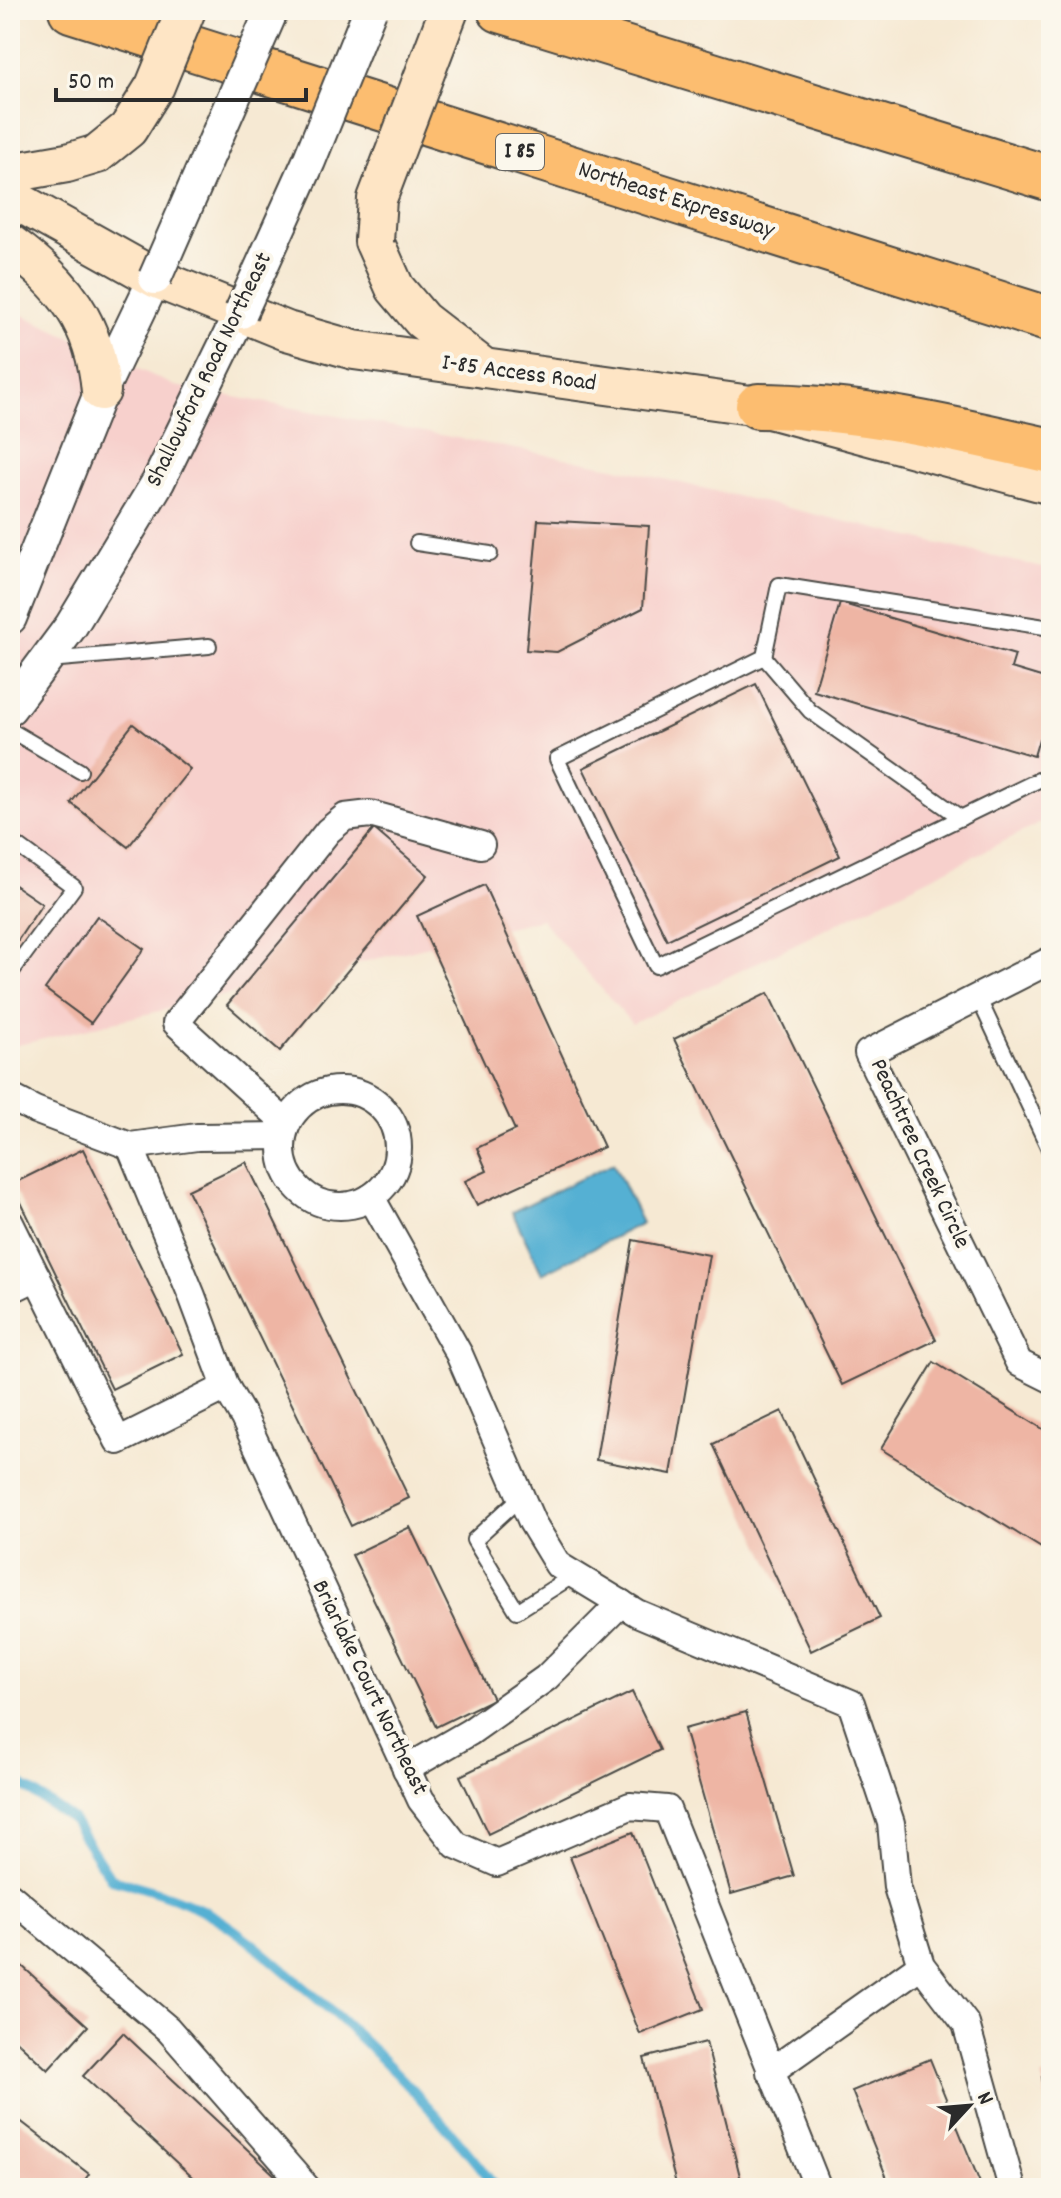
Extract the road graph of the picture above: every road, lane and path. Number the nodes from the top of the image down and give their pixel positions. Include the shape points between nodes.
1 (71, 10) edge
2 (186, 10) edge
3 (272, 10) edge
4 (370, 10) edge
5 (449, 10) edge
6 (500, 10) edge
7 (10, 173) edge
8 (1051, 179) edge
9 (10, 197) edge
10 (10, 244) edge
11 (155, 278) junction
12 (241, 312) junction
13 (1051, 320) edge
14 (486, 370) junction
15 (101, 391) junction
16 (758, 406) junction
17 (1051, 451) edge
18 (1051, 485) edge
19 (417, 543) dead end
20 (490, 554) dead end
21 (17, 581) edge
22 (10, 618) edge
23 (1051, 628) edge
24 (209, 646) dead end
25 (764, 657) junction
26 (45, 660) junction
27 (10, 708) edge
28 (10, 730) edge
29 (80, 771) dead end
30 (1051, 774) edge
31 (961, 818) junction
32 (10, 840) edge
33 (481, 845) dead end
34 (1051, 960) edge
35 (10, 974) edge
36 (978, 997) junction
37 (10, 1097) edge
38 (284, 1130) junction
39 (130, 1146) junction
40 (1051, 1153) edge
41 (371, 1197) junction
42 (10, 1223) edge
43 (37, 1277) junction
44 (10, 1290) edge
45 (1051, 1379) edge
46 (226, 1387) junction
47 (521, 1497) junction
48 (574, 1575) junction
49 (621, 1603) junction
50 (406, 1769) junction
51 (10, 1896) edge
52 (921, 1965) junction
53 (770, 2072) junction
54 (307, 2188) edge
55 (818, 2188) edge
56 (1012, 2188) edge

1 - 13 highway, Northeast Expressway / I 85
2 - 7 main road, bridge via 155,86 128,129 97,154
3 - 11 street, bridge
4 - 12 street, Shallowford Road Northeast, bridge
5 - 14 main road, bridge via 377,199 374,241 395,288 422,320
6 - 8 highway
9 - 11 main road, I-85 Access Road
10 - 15 main road via 57,284 87,327
11 - 12 main road, I-85 Access Road
11 - 15 street
12 - 14 main road, I-85 Access Road via 354,350
12 - 26 street, Shallowford Road Northeast via 158,482
14 - 16 main road, I-85 Access Road
15 - 21 street
16 - 17 highway via 806,406 934,425
16 - 18 main road, I-85 Access Road
19 - 20 lane
21 - 22 street
23 - 25 lane via 779,585
24 - 26 lane
25 - 31 lane via 810,711
25 - 31 lane via 557,759 656,966
26 - 27 street, Shallowford Road Northeast
28 - 29 lane
30 - 31 lane
32 - 35 lane via 74,887
33 - 38 street via 370,814 345,817 328,831 176,1023
34 - 36 street, Peachtree Creek Circle
36 - 40 lane
36 - 45 street, Peachtree Creek Circle via 868,1053 1019,1363
37 - 39 street
38 - 39 street
38 - 41 street via 282,1155 298,1188 333,1206
38 - 41 street via 300,1104 316,1094 352,1091 370,1098 394,1127 398,1147 386,1184
39 - 46 street, Briarlake Court Northeast
41 - 47 street via 459,1354
42 - 43 street
43 - 44 street
43 - 46 street via 118,1441
46 - 50 street, Briarlake Court Northeast
47 - 48 street via 558,1565
47 - 48 lane via 474,1540 517,1611
48 - 49 street
49 - 50 street via 546,1678
49 - 52 street via 851,1703 891,1823 897,1887
50 - 53 street, Briarlake Court Northeast via 421,1800 456,1845 497,1863 630,1806 667,1809
51 - 54 street via 168,2029
52 - 53 street
52 - 56 street via 966,2024
53 - 55 street, Briarlake Court Northeast

